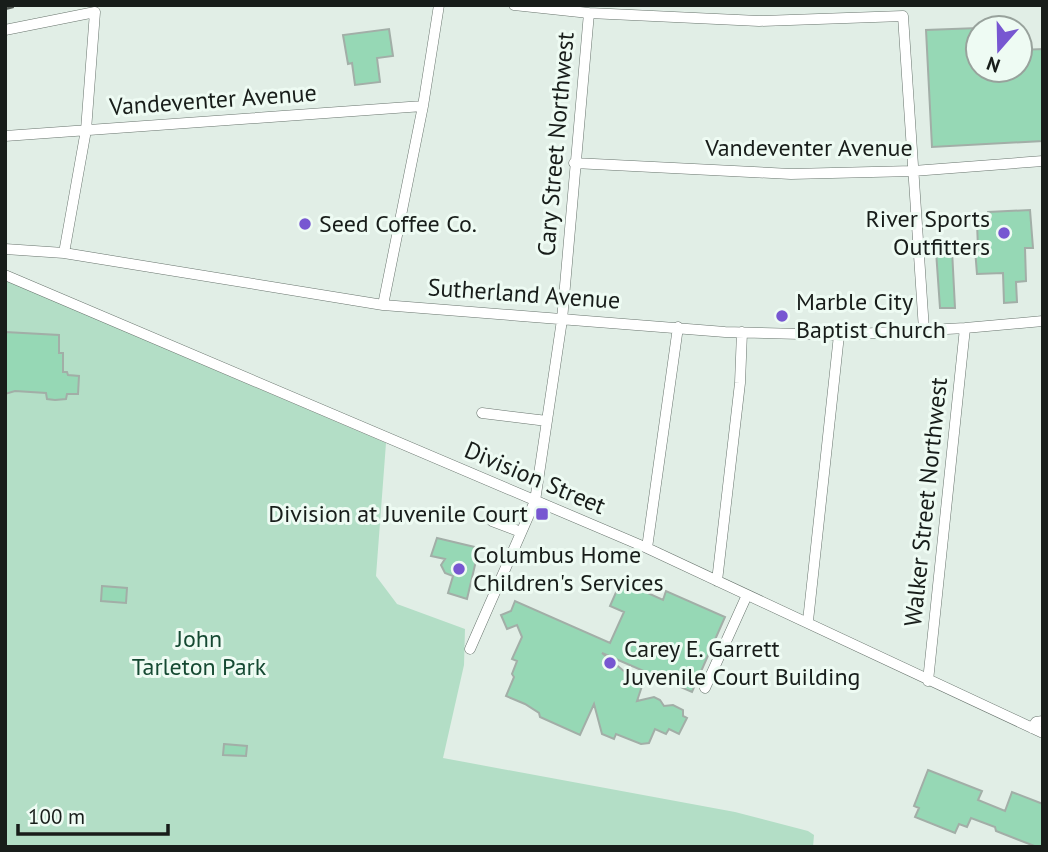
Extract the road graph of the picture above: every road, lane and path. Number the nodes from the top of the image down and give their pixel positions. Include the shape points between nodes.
1 (439, 5) edge
2 (514, 5) edge
3 (589, 13) junction
4 (5, 30) edge
5 (423, 106) junction
6 (86, 130) junction
7 (5, 136) edge
8 (1043, 160) edge
9 (574, 163) junction
10 (913, 170) junction
11 (5, 249) edge
12 (64, 253) junction
13 (5, 275) edge
14 (383, 304) junction
15 (562, 320) junction
16 (1043, 321) edge
17 (678, 327) junction
18 (965, 328) junction
19 (924, 330) junction
20 (742, 332) junction
21 (839, 335) junction
22 (482, 413) dead end
23 (547, 421) junction
24 (535, 501) junction
25 (492, 521) dead end
26 (522, 532) junction
27 (647, 548) junction
28 (717, 581) junction
29 (747, 595) junction
30 (808, 621) junction
31 (470, 649) dead end
32 (928, 681) junction
33 (705, 688) dead end
34 (1037, 724) edge
35 (1043, 733) edge

1 - 5 street
2 - 3 street
3 - 9 street, Cary Street Northwest
3 - 10 street via 759,21 903,16
4 - 6 street via 95,12
5 - 6 street, Vandeventer Avenue
5 - 14 street
6 - 7 street, Vandeventer Avenue
6 - 12 street
8 - 10 street, Vandeventer Avenue
9 - 10 street, Vandeventer Avenue via 791,174
9 - 15 street, Cary Street Northwest
10 - 19 street
11 - 12 street, Sutherland Avenue
12 - 14 street, Sutherland Avenue
13 - 24 street, Division Street
14 - 15 street, Sutherland Avenue
15 - 17 street, Sutherland Avenue
15 - 23 street, Cary Street Northwest
16 - 18 street, Sutherland Avenue
17 - 20 street, Sutherland Avenue
17 - 27 street
18 - 19 street, Sutherland Avenue
18 - 32 street, Walker Street Northwest
19 - 21 street, Sutherland Avenue
20 - 21 street, Sutherland Avenue
20 - 28 street
21 - 30 street
22 - 23 street
23 - 24 street, Cary Street Northwest
24 - 26 street, Cary Street Northwest
24 - 27 street, Division Street
25 - 26 street
26 - 31 street, Cary Street Northwest
27 - 28 street, Division Street
28 - 29 street, Division Street
29 - 30 street, Division Street
29 - 33 street
30 - 32 street, Division Street
32 - 34 street, Division Street
34 - 35 street, Division Street

